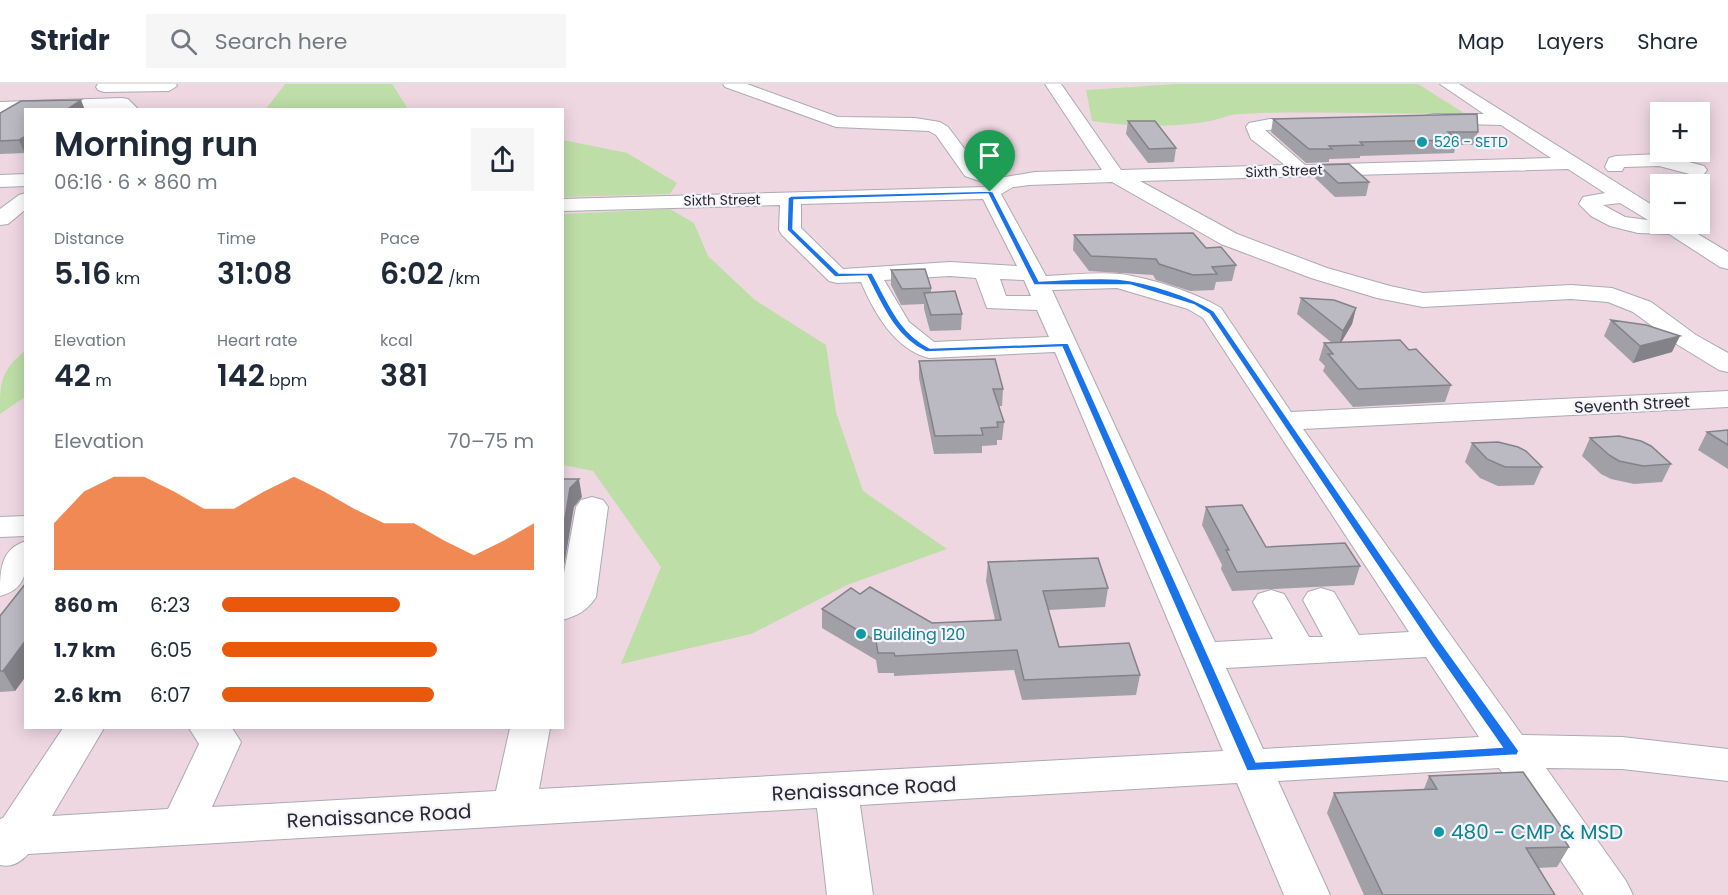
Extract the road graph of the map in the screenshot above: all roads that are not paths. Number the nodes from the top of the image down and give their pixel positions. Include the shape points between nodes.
1 (731, 84) edge
2 (1053, 84) edge
3 (1448, 84) edge
4 (169, 86) dead end
5 (101, 89) edge
6 (0, 107) edge
7 (128, 108) edge
8 (1415, 119) edge
9 (1505, 120) junction
10 (1336, 123) edge
11 (1571, 163) junction
12 (1615, 167) dead end
13 (1697, 170) dead end
14 (1300, 171) junction
15 (1116, 176) junction
16 (24, 180) edge
17 (0, 181) edge
18 (997, 187) junction
19 (1624, 196) junction
20 (791, 198) junction
21 (24, 201) edge
22 (564, 205) edge
23 (1650, 213) edge
24 (0, 219) edge
25 (1650, 224) edge
26 (1684, 234) edge
27 (1728, 262) edge
28 (869, 274) junction
29 (1039, 287) junction
30 (1065, 344) junction
31 (1728, 364) edge
32 (1728, 399) edge
33 (1283, 422) junction
34 (592, 507) dead end
35 (24, 526) edge
36 (0, 527) edge
37 (24, 555) edge
38 (0, 585) edge
39 (1321, 600) dead end
40 (1271, 602) dead end
41 (564, 607) edge
42 (1436, 644) junction
43 (1349, 648) junction
44 (1298, 651) junction
45 (1202, 656) junction
46 (83, 729) edge
47 (210, 729) edge
48 (530, 729) edge
49 (1512, 751) junction
50 (1728, 765) edge
51 (1252, 767) junction
52 (836, 791) junction
53 (514, 809) junction
54 (181, 827) junction
55 (5, 843) edge
56 (850, 895) edge
57 (1306, 895) edge
58 (1610, 895) edge

1 - 18 street via 836,122 934,126 972,172
2 - 15 street
3 - 9 street
4 - 5 street
6 - 7 street via 122,103
8 - 9 street
9 - 11 street
10 - 14 street via 1255,127 1257,135
11 - 14 street, Sixth Street
11 - 19 street
12 - 13 street via 1616,162 1659,160
14 - 15 street, Sixth Street
15 - 18 street, Sixth Street via 1035,178
15 - 31 street via 1229,239 1319,273 1423,300 1570,292 1612,296 1642,307
16 - 17 street
18 - 20 street, Sixth Street
18 - 29 street
19 - 23 street
19 - 25 street via 1588,204 1621,224
20 - 22 street, Sixth Street
20 - 28 street via 790,230 794,236 837,276
21 - 24 street
26 - 27 street
28 - 29 street via 986,271 996,303
28 - 30 street via 890,314 913,342 929,350
29 - 30 street
29 - 33 street via 1117,281 1197,304 1212,313
30 - 45 street
32 - 33 street, Seventh Street
33 - 42 street
34 - 41 street via 578,597
35 - 36 street
37 - 38 street
39 - 43 street
40 - 44 street
42 - 43 street
42 - 49 street
43 - 44 street
44 - 45 street
45 - 51 street
46 - 55 street
47 - 54 street via 221,742
48 - 53 street
49 - 50 street, Renaissance Road via 1622,753
49 - 51 street, Renaissance Road
49 - 58 street
51 - 52 street, Renaissance Road
51 - 57 street
52 - 53 street, Renaissance Road
52 - 56 street
53 - 54 street, Renaissance Road
54 - 55 street, Renaissance Road

